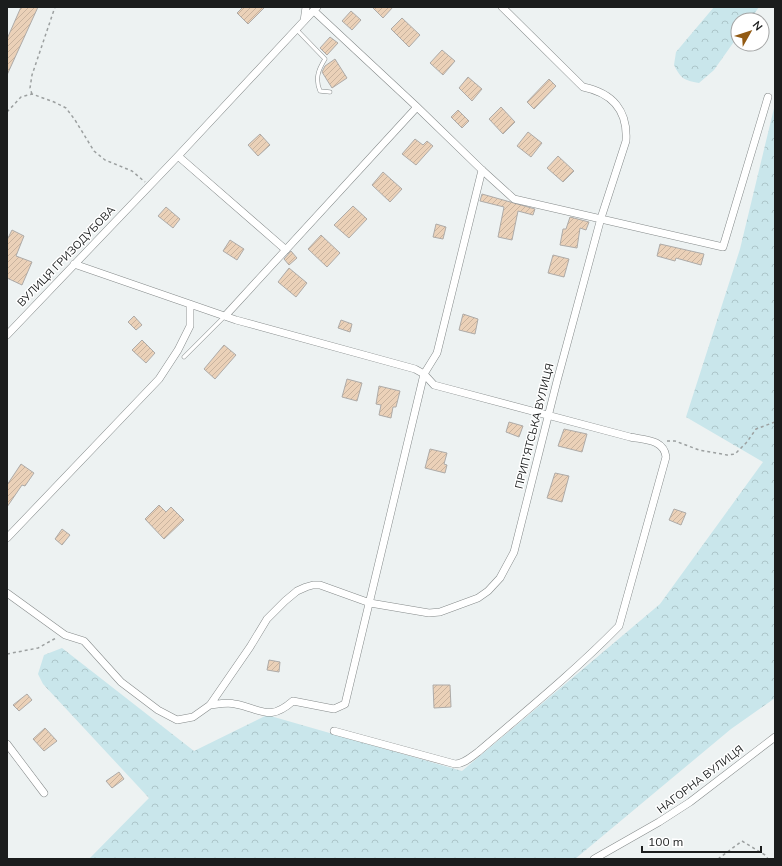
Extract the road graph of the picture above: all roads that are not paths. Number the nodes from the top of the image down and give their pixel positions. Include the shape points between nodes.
1 (306, 7) edge
2 (502, 7) edge
3 (315, 9) edge
4 (304, 21) junction
5 (296, 29) junction
6 (330, 92) dead end
7 (768, 97) dead end
8 (417, 106) junction
9 (178, 156) junction
10 (482, 170) junction
11 (601, 218) junction
12 (286, 250) junction
13 (74, 264) junction
14 (190, 304) junction
15 (225, 316) junction
16 (7, 334) edge
17 (184, 357) dead end
18 (424, 374) junction
19 (548, 416) junction
20 (7, 538) edge
21 (7, 593) edge
22 (370, 603) junction
23 (210, 704) junction
24 (334, 731) dead end
25 (775, 737) edge
26 (7, 744) edge
27 (44, 793) dead end
28 (594, 859) edge

1 - 4 street
2 - 11 street, ПРИП’ЯТСЬКА ВУЛИЦЯ via 583,87 596,90 613,101 622,113 627,130 626,142
3 - 4 street, ВУЛИЦЯ ГРИЗОДУБОВА
3 - 8 street
4 - 5 street, ВУЛИЦЯ ГРИЗОДУБОВА
5 - 6 lane via 325,59 319,68 316,83 320,91
5 - 9 street, ВУЛИЦЯ ГРИЗОДУБОВА
7 - 11 street via 723,247
8 - 10 street
8 - 12 street
9 - 12 street
9 - 13 street, ВУЛИЦЯ ГРИЗОДУБОВА
10 - 11 street via 514,199
10 - 18 street via 437,353
11 - 19 street, ПРИП’ЯТСЬКА ВУЛИЦЯ
12 - 15 street
13 - 14 street
13 - 16 street, ВУЛИЦЯ ГРИЗОДУБОВА
14 - 15 street
14 - 20 street via 190,326 159,379
15 - 17 lane
15 - 18 street via 415,369
18 - 19 street via 434,385
18 - 22 street
19 - 22 street, ПРИП’ЯТСЬКА ВУЛИЦЯ via 514,552 500,578 488,591 478,598 440,612 429,613
19 - 24 street via 655,442 666,451 618,626 569,673 478,752 460,764
21 - 23 street, ПРИП’ЯТСЬКА ВУЛИЦЯ via 64,634 84,641 121,682 158,710 177,720 193,717
22 - 23 street, ПРИП’ЯТСЬКА ВУЛИЦЯ via 320,585 297,591 267,619
22 - 23 street via 345,704 334,709 293,701 285,708 271,713 234,704
25 - 28 street, НАГОРНА ВУЛИЦЯ via 690,802
26 - 27 street

